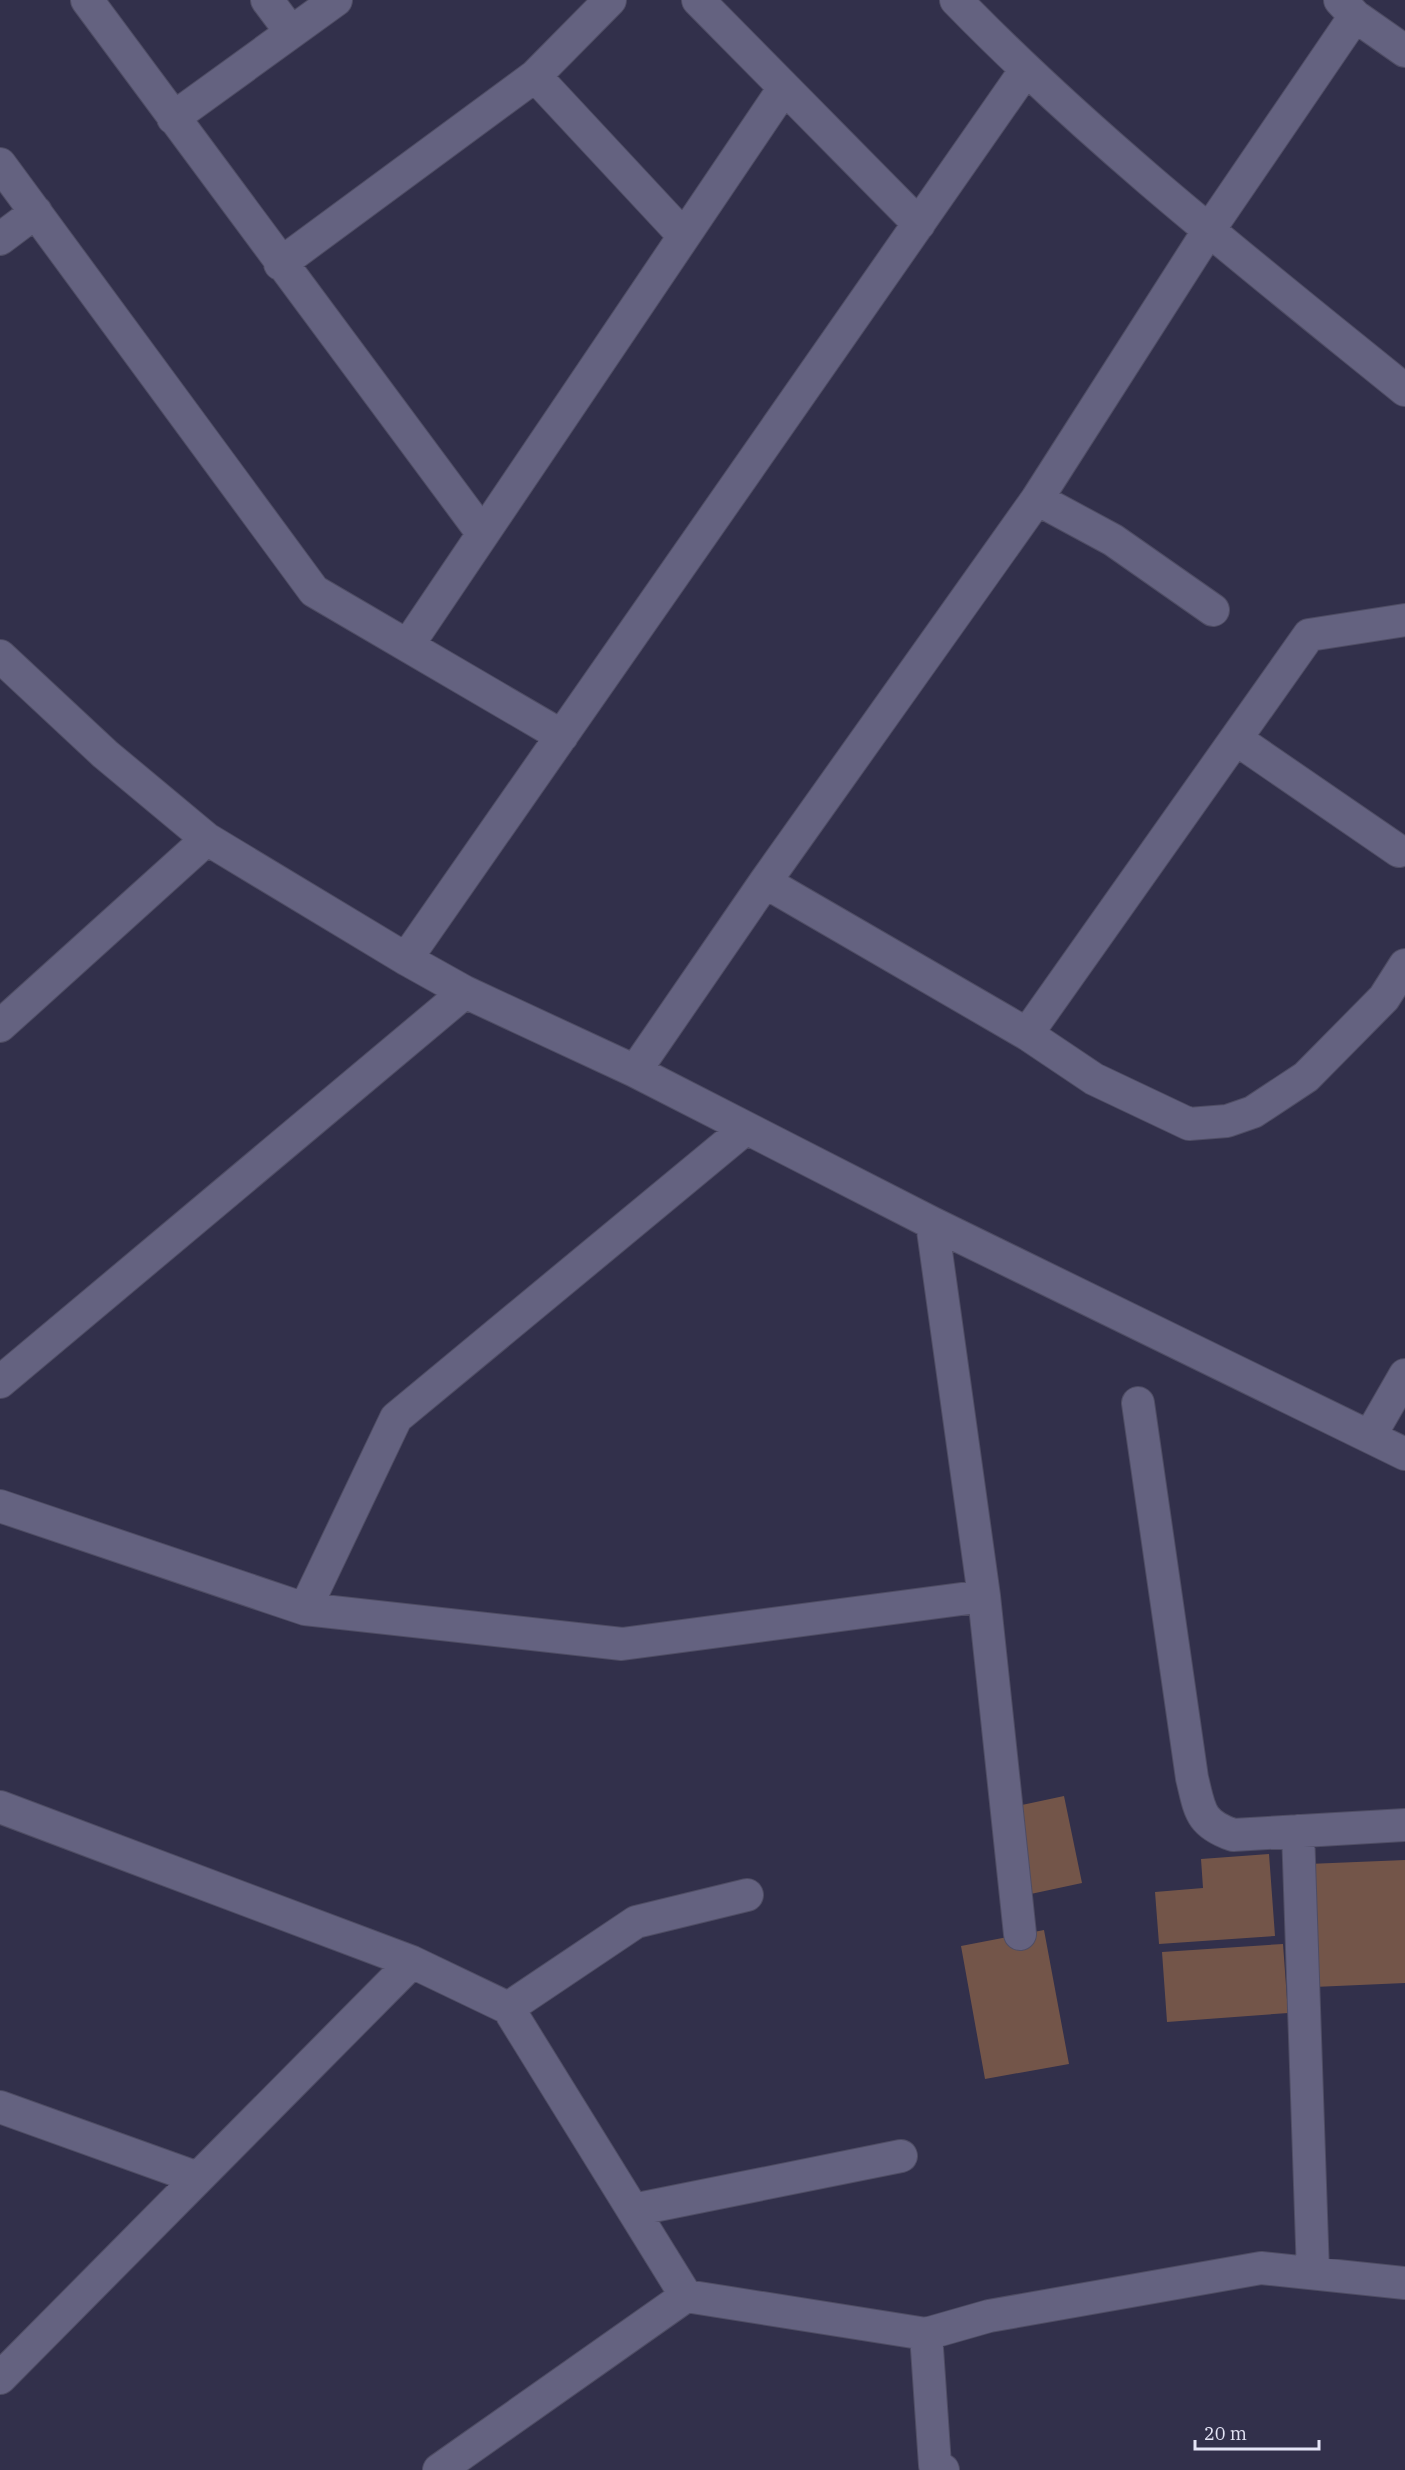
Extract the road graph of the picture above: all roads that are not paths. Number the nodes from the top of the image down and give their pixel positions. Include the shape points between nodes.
1 (87, 0) edge
2 (267, 0) edge
3 (336, 0) edge
4 (610, 0) edge
5 (698, 0) edge
6 (956, 0) edge
7 (1348, 8) edge
8 (291, 32) junction
9 (1405, 51) edge
10 (1025, 71) junction
11 (534, 76) junction
12 (784, 88) junction
13 (173, 117) junction
14 (0, 164) edge
15 (36, 212) junction
16 (919, 224) junction
17 (1209, 230) junction
18 (684, 236) junction
19 (0, 238) edge
20 (280, 264) junction
21 (1405, 390) edge
22 (1037, 499) junction
23 (483, 534) junction
24 (1213, 610) dead end
25 (1405, 620) edge
26 (408, 645) junction
27 (1, 659) edge
28 (562, 736) junction
29 (1236, 739) junction
30 (207, 839) junction
31 (1403, 846) edge
32 (765, 882) junction
33 (406, 959) junction
34 (1405, 965) edge
35 (465, 992) junction
36 (0, 1026) edge
37 (1027, 1034) junction
38 (635, 1071) junction
39 (745, 1129) junction
40 (932, 1223) junction
41 (1405, 1375) edge
42 (0, 1382) edge
43 (1138, 1403) dead end
44 (1370, 1436) junction
45 (1405, 1454) edge
46 (0, 1506) edge
47 (984, 1596) junction
48 (305, 1609) junction
49 (0, 1807) edge
50 (1405, 1825) edge
51 (1298, 1831) junction
52 (747, 1895) dead end
53 (1020, 1934) dead end
54 (412, 1962) junction
55 (508, 2008) junction
56 (0, 2107) edge
57 (901, 2156) dead end
58 (195, 2177) junction
59 (633, 2210) junction
60 (1312, 2273) junction
61 (1405, 2283) edge
62 (686, 2296) junction
63 (926, 2334) junction
64 (0, 2378) edge
65 (438, 2470) edge
66 (943, 2470) edge

1 - 13 street
2 - 8 street
3 - 8 street
4 - 11 street
5 - 12 street
6 - 10 street
7 - 9 street
7 - 17 street
8 - 13 street
10 - 16 street
10 - 17 street
11 - 18 street
11 - 20 street
12 - 16 street
12 - 18 street
13 - 20 street
14 - 15 street
15 - 19 street
15 - 26 street via 314,591
16 - 28 street
17 - 21 street
17 - 22 street
18 - 23 street
20 - 23 street
22 - 24 street via 1113,540
22 - 32 street
23 - 26 street
25 - 29 street via 1309,635
26 - 28 street
27 - 30 street via 105,754
28 - 33 street
29 - 31 street
29 - 37 street
30 - 33 street
30 - 36 street
32 - 37 street
32 - 38 street
33 - 35 street
34 - 37 street via 1384,998 1306,1077 1253,1112 1227,1121 1189,1124 1094,1079
35 - 38 street
35 - 42 street
38 - 39 street
39 - 40 street
39 - 48 street via 396,1418
40 - 44 street
40 - 47 street
41 - 44 street
43 - 51 street via 1192,1778 1202,1816 1213,1828 1233,1835
44 - 45 street
46 - 48 street
47 - 48 street via 622,1644
47 - 53 street
49 - 54 street
50 - 51 street
51 - 60 street
52 - 55 street via 636,1922
54 - 55 street
54 - 58 street
55 - 59 street
56 - 58 street
57 - 59 street
58 - 64 street
59 - 62 street
60 - 61 street
60 - 63 street via 1262,2268 989,2316
62 - 63 street
62 - 65 street
63 - 66 street via 935,2464

